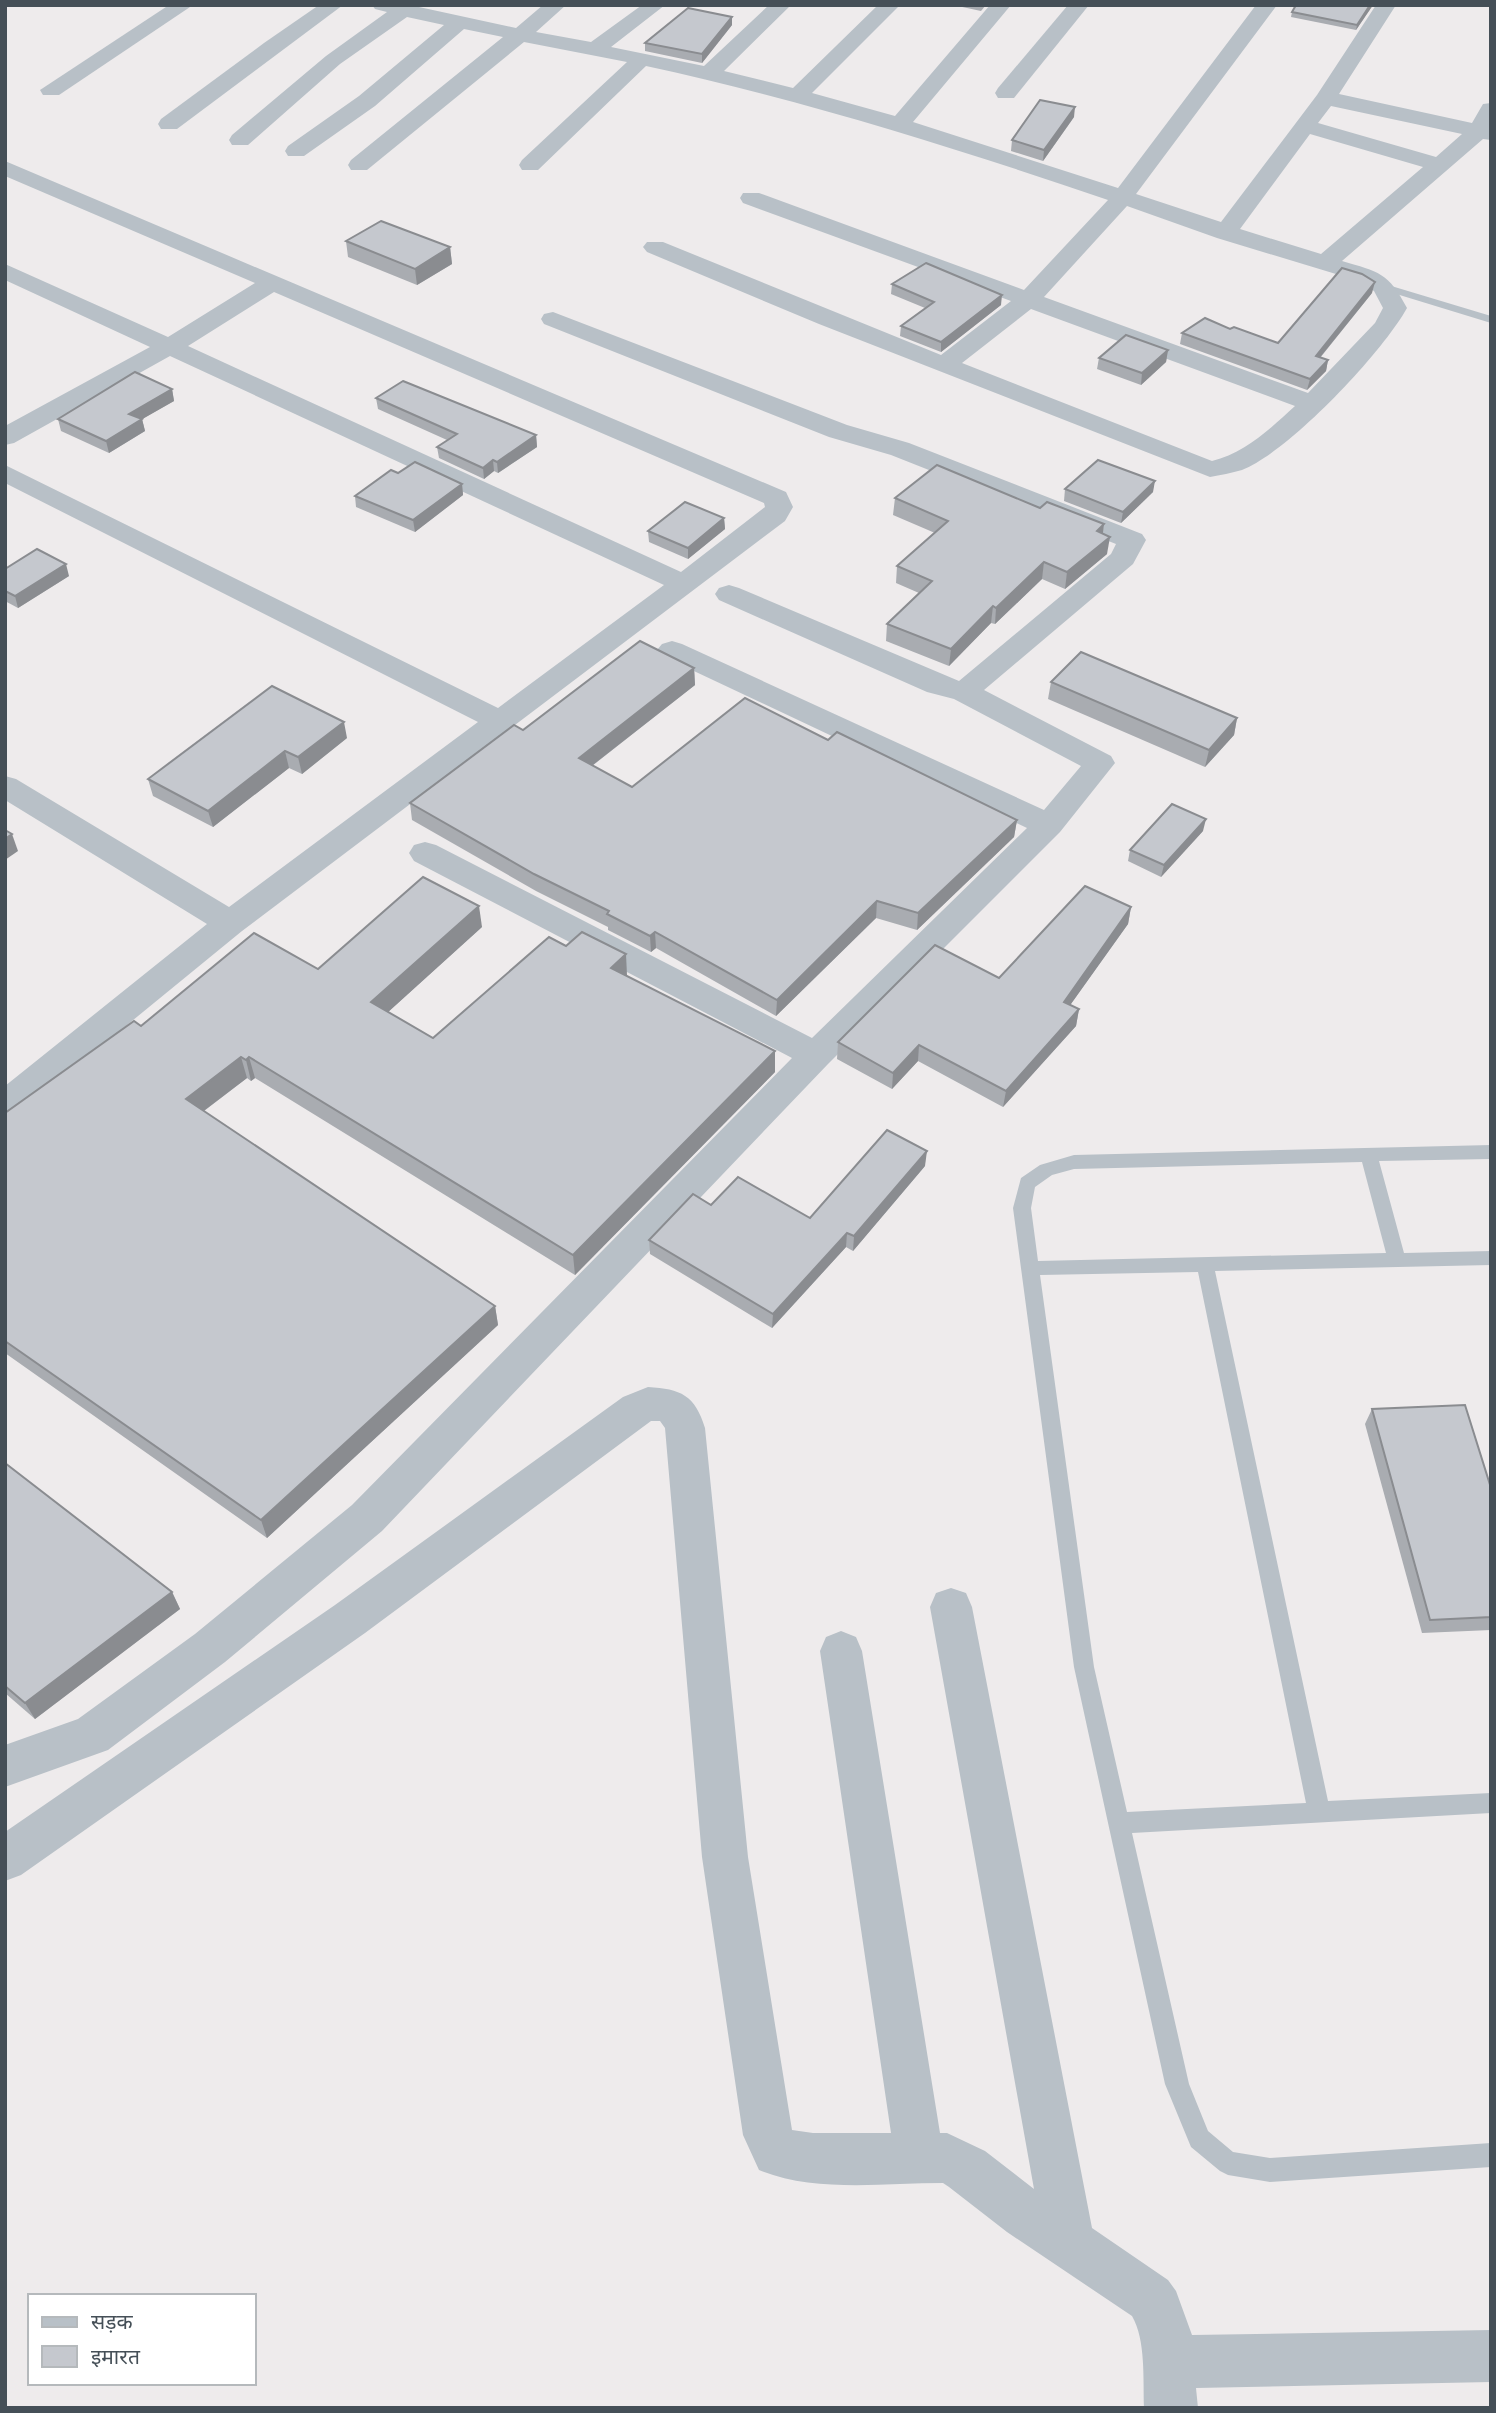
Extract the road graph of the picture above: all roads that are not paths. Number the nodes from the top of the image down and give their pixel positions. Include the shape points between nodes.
1 (183, 5) edge
2 (333, 5) edge
3 (382, 5) edge
4 (556, 5) edge
5 (655, 5) edge
6 (781, 5) edge
7 (890, 5) edge
8 (1001, 5) edge
9 (1079, 5) edge
10 (1267, 5) edge
11 (1386, 5) edge
12 (408, 8) edge
13 (460, 22) junction
14 (522, 34) junction
15 (595, 49) junction
16 (642, 60) junction
17 (708, 74) junction
18 (51, 90) dead end
19 (1006, 93) dead end
20 (798, 95) junction
21 (1326, 98) junction
22 (1491, 109) edge
23 (169, 124) dead end
24 (900, 124) junction
25 (1305, 125) junction
26 (1485, 133) edge
27 (240, 140) dead end
28 (296, 151) dead end
29 (359, 165) dead end
30 (530, 165) dead end
31 (1440, 165) junction
32 (5, 168) edge
33 (751, 198) dead end
34 (1121, 199) junction
35 (1225, 233) junction
36 (655, 247) dead end
37 (1325, 263) junction
38 (5, 271) edge
39 (272, 283) junction
40 (1384, 287) junction
41 (1030, 298) junction
42 (553, 319) dead end
43 (1491, 320) edge
44 (171, 346) junction
45 (944, 365) junction
46 (1311, 403) junction
47 (5, 437) edge
48 (5, 473) edge
49 (684, 583) junction
50 (729, 594) dead end
51 (672, 650) dead end
52 (964, 692) junction
53 (500, 720) junction
54 (5, 786) edge
55 (1049, 825) junction
56 (425, 853) dead end
57 (230, 923) junction
58 (816, 1055) junction
59 (5, 1106) edge
60 (1491, 1152) edge
61 (1369, 1155) junction
62 (1491, 1258) edge
63 (1397, 1260) junction
64 (1205, 1264) junction
65 (1030, 1268) junction
66 (951, 1607) dead end
67 (841, 1651) dead end
68 (5, 1766) edge
69 (1491, 1803) edge
70 (1319, 1812) junction
71 (1120, 1823) junction
72 (5, 1859) edge
73 (1491, 2155) edge
74 (919, 2156) junction
75 (1069, 2244) junction
76 (1491, 2356) edge
77 (1169, 2385) edge

1 - 18 street
2 - 23 street
3 - 12 street
4 - 14 street
5 - 15 street
6 - 17 street
7 - 20 street
8 - 24 street
9 - 19 street
10 - 34 street
11 - 21 street
12 - 13 street
12 - 27 street via 333,60
13 - 14 street
13 - 28 street via 367,101
14 - 15 street
14 - 29 street
15 - 16 street
16 - 17 street
16 - 30 street
17 - 20 street
20 - 24 street
21 - 25 street
21 - 26 street
22 - 26 street
24 - 34 street
25 - 31 street
25 - 35 street
26 - 31 street
31 - 37 street
32 - 39 street
33 - 41 street
34 - 35 street
34 - 41 street
35 - 37 street
36 - 45 street
37 - 40 street via 1367,276
38 - 44 street
39 - 44 street
39 - 49 street via 776,498 779,508 775,515
40 - 43 lane
40 - 46 street via 1395,307 1385,326
41 - 45 street
41 - 46 street
42 - 52 street via 1132,540 1124,558
44 - 47 street
44 - 49 street
45 - 46 street via 1210,469 1242,460 1289,426
48 - 53 street
49 - 53 street
50 - 52 street via 937,685
51 - 55 street
52 - 55 street via 1100,763
53 - 57 street
54 - 57 street
55 - 58 street
56 - 58 street
57 - 59 street
58 - 68 street via 367,1518 209,1648 92,1735
60 - 61 lane
61 - 63 lane
61 - 65 lane via 1074,1162 1045,1170 1027,1183 1022,1208
62 - 63 lane
63 - 64 lane
64 - 65 lane
64 - 70 lane
65 - 71 lane via 1084,1667
66 - 75 street
67 - 74 street
69 - 70 lane
70 - 71 lane
71 - 73 lane via 1177,2084 1199,2139 1228,2163 1270,2170
72 - 74 street via 350,1619 637,1409 648,1404 670,1405 685,1428 725,1857 768,2135 777,2152 793,2156
74 - 75 street via 947,2158 967,2169
75 - 77 street via 1150,2298 1160,2311
76 - 77 street

